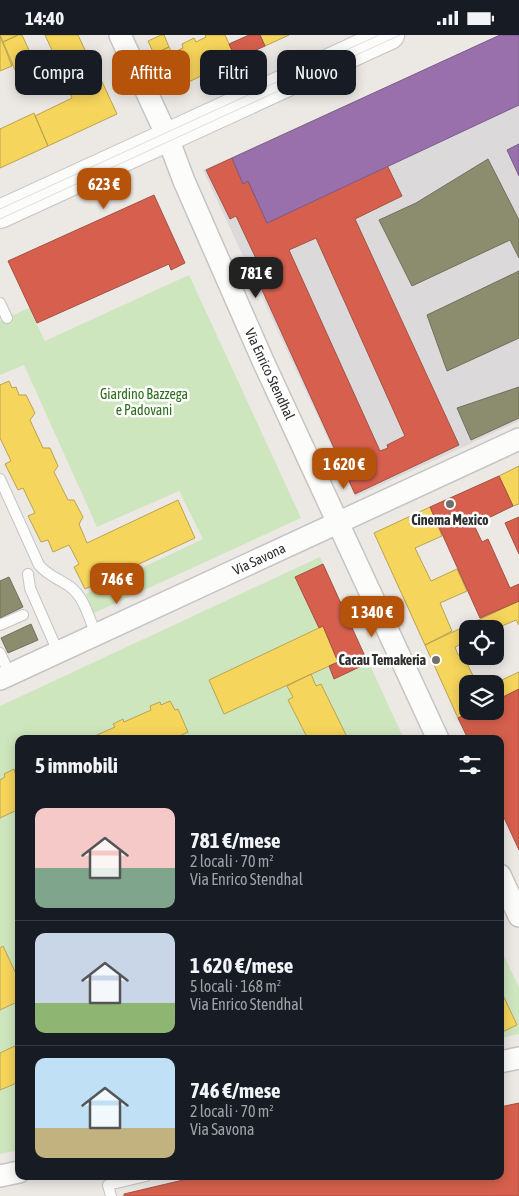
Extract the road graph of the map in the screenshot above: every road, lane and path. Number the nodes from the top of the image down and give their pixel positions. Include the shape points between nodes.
1 (120, 35) edge
2 (390, 35) edge
3 (167, 136) junction
4 (0, 214) edge
5 (0, 226) edge
6 (0, 303) edge
7 (6, 318) dead end
8 (519, 439) edge
9 (0, 479) edge
10 (339, 523) junction
11 (28, 574) dead end
12 (23, 615) dead end
13 (0, 625) edge
14 (96, 635) junction
15 (58, 652) junction
16 (0, 653) edge
17 (5, 677) edge
18 (436, 735) edge
19 (504, 884) edge
20 (519, 916) edge
21 (519, 1058) edge
22 (504, 1061) edge
23 (15, 1173) edge
24 (0, 1177) edge
25 (129, 1180) edge
26 (111, 1196) edge

1 - 3 street, Via Enrico Stendhal
2 - 3 street
3 - 4 street
3 - 5 street via 161,155 154,163 13,229
3 - 10 street, Via Enrico Stendhal via 263,361
6 - 7 lane
8 - 10 street, Via Savona
9 - 14 lane via 39,565 71,587 82,601
10 - 14 street, Via Savona
10 - 18 street, Via Enrico Stendhal
11 - 15 lane via 30,588
12 - 13 lane
14 - 15 street, Via Savona
15 - 17 street, Via Savona
16 - 17 lane
19 - 20 street
21 - 22 street
23 - 24 street
25 - 26 lane via 108,1185

